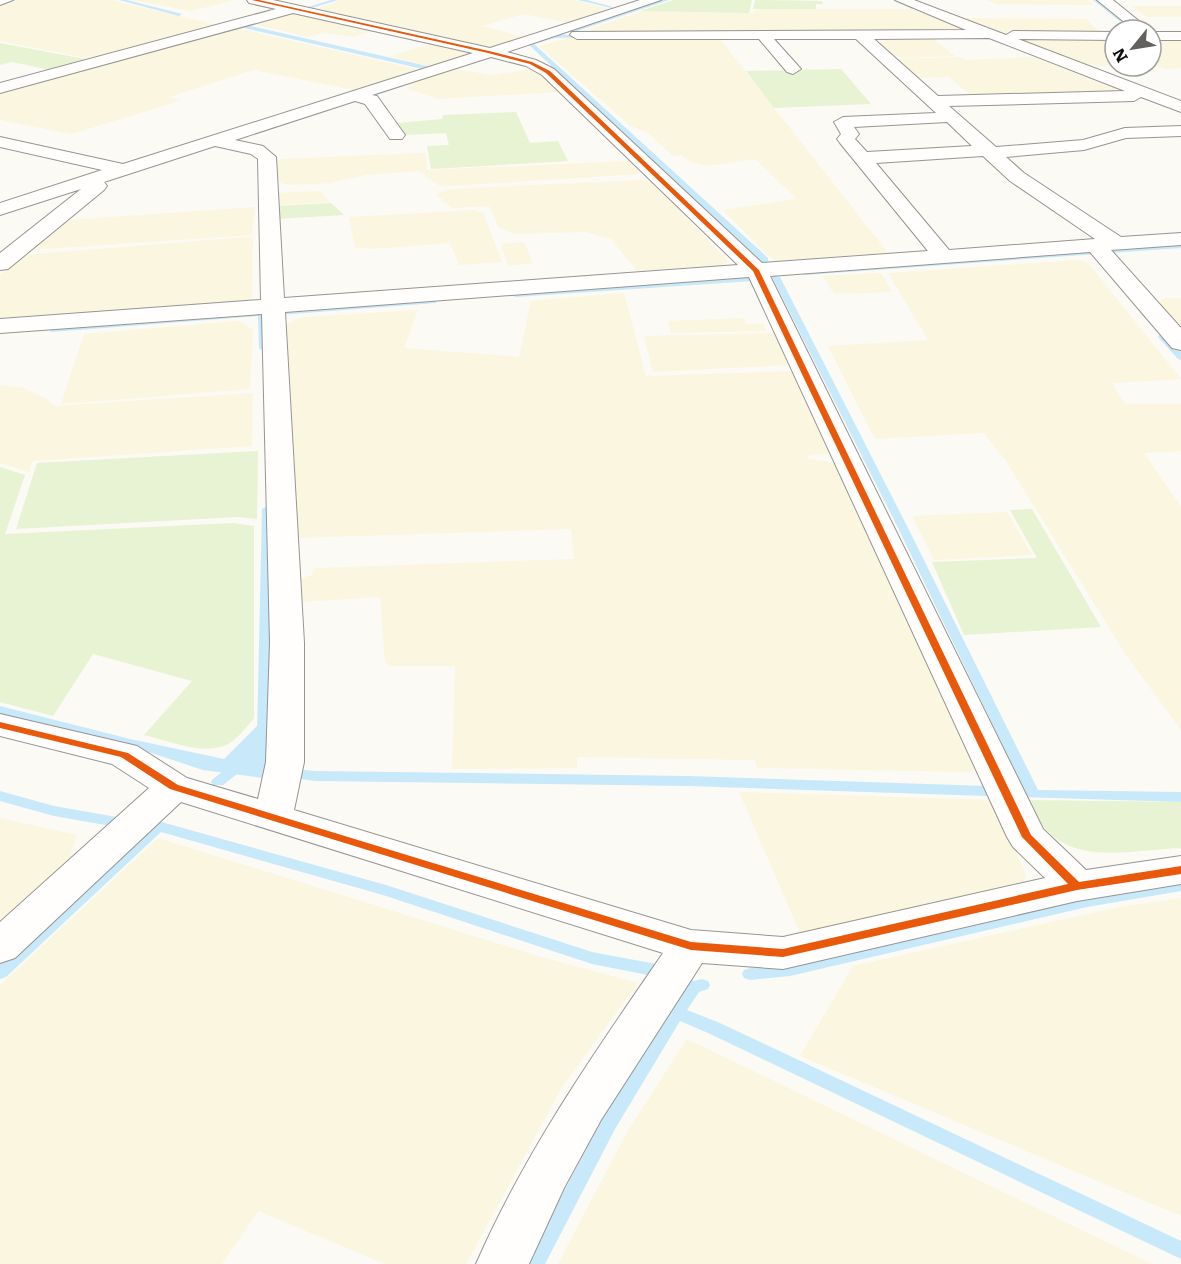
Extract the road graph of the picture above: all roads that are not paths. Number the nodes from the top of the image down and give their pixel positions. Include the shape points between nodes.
1 (6, 0) edge
2 (254, 0) edge
3 (326, 0) edge
4 (654, 0) edge
5 (902, 0) edge
6 (1104, 0) edge
7 (0, 1) edge
8 (600, 2) dead end
9 (629, 8) junction
10 (296, 10) junction
11 (1127, 18) edge
12 (554, 32) junction
13 (763, 35) junction
14 (992, 35) junction
15 (863, 36) junction
16 (1103, 36) edge
17 (1163, 36) edge
18 (1181, 36) edge
19 (489, 52) junction
20 (793, 69) dead end
21 (0, 88) edge
22 (1143, 95) junction
23 (354, 96) junction
24 (829, 107) dead end
25 (1181, 107) edge
26 (943, 113) junction
27 (843, 122) junction
28 (1070, 128) dead end
29 (1181, 131) edge
30 (396, 135) dead end
31 (1102, 138) junction
32 (215, 141) junction
33 (0, 142) edge
34 (984, 151) junction
35 (863, 158) junction
36 (118, 171) junction
37 (0, 209) edge
38 (1181, 239) edge
39 (1104, 248) junction
40 (943, 256) junction
41 (0, 264) edge
42 (756, 270) junction
43 (275, 311) junction
44 (0, 326) edge
45 (1181, 343) edge
46 (0, 725) edge
47 (174, 787) junction
48 (280, 787) junction
49 (1181, 870) edge
50 (1077, 886) junction
51 (0, 947) edge
52 (677, 967) junction
53 (502, 1264) edge

1 - 7 street
2 - 10 street
3 - 10 street
4 - 9 street
5 - 14 street
6 - 11 street
8 - 9 street
9 - 12 street
10 - 19 street
10 - 21 street
12 - 13 street
12 - 19 street
13 - 15 street
13 - 20 street
14 - 15 street
14 - 16 street
14 - 22 street
15 - 26 street
17 - 18 street
19 - 23 street
19 - 42 street via 531,63 548,72
22 - 25 street
22 - 26 street
23 - 30 street via 370,100
23 - 32 street
24 - 27 street
26 - 27 street
26 - 34 street
27 - 35 street via 850,134 846,139
28 - 31 street
29 - 31 street
31 - 34 street via 1068,147
32 - 36 street
32 - 43 street via 257,150 267,157
33 - 36 street
34 - 35 street
34 - 39 street
35 - 40 street
36 - 37 street
36 - 41 street
38 - 39 street
39 - 40 street
39 - 45 street
40 - 42 street
42 - 43 street
42 - 50 street via 1027,837
43 - 44 street
43 - 48 street via 288,643
46 - 47 street via 124,755
47 - 48 street
47 - 51 street
48 - 52 street
49 - 50 street
50 - 52 street via 783,953
52 - 53 street via 584,1106

